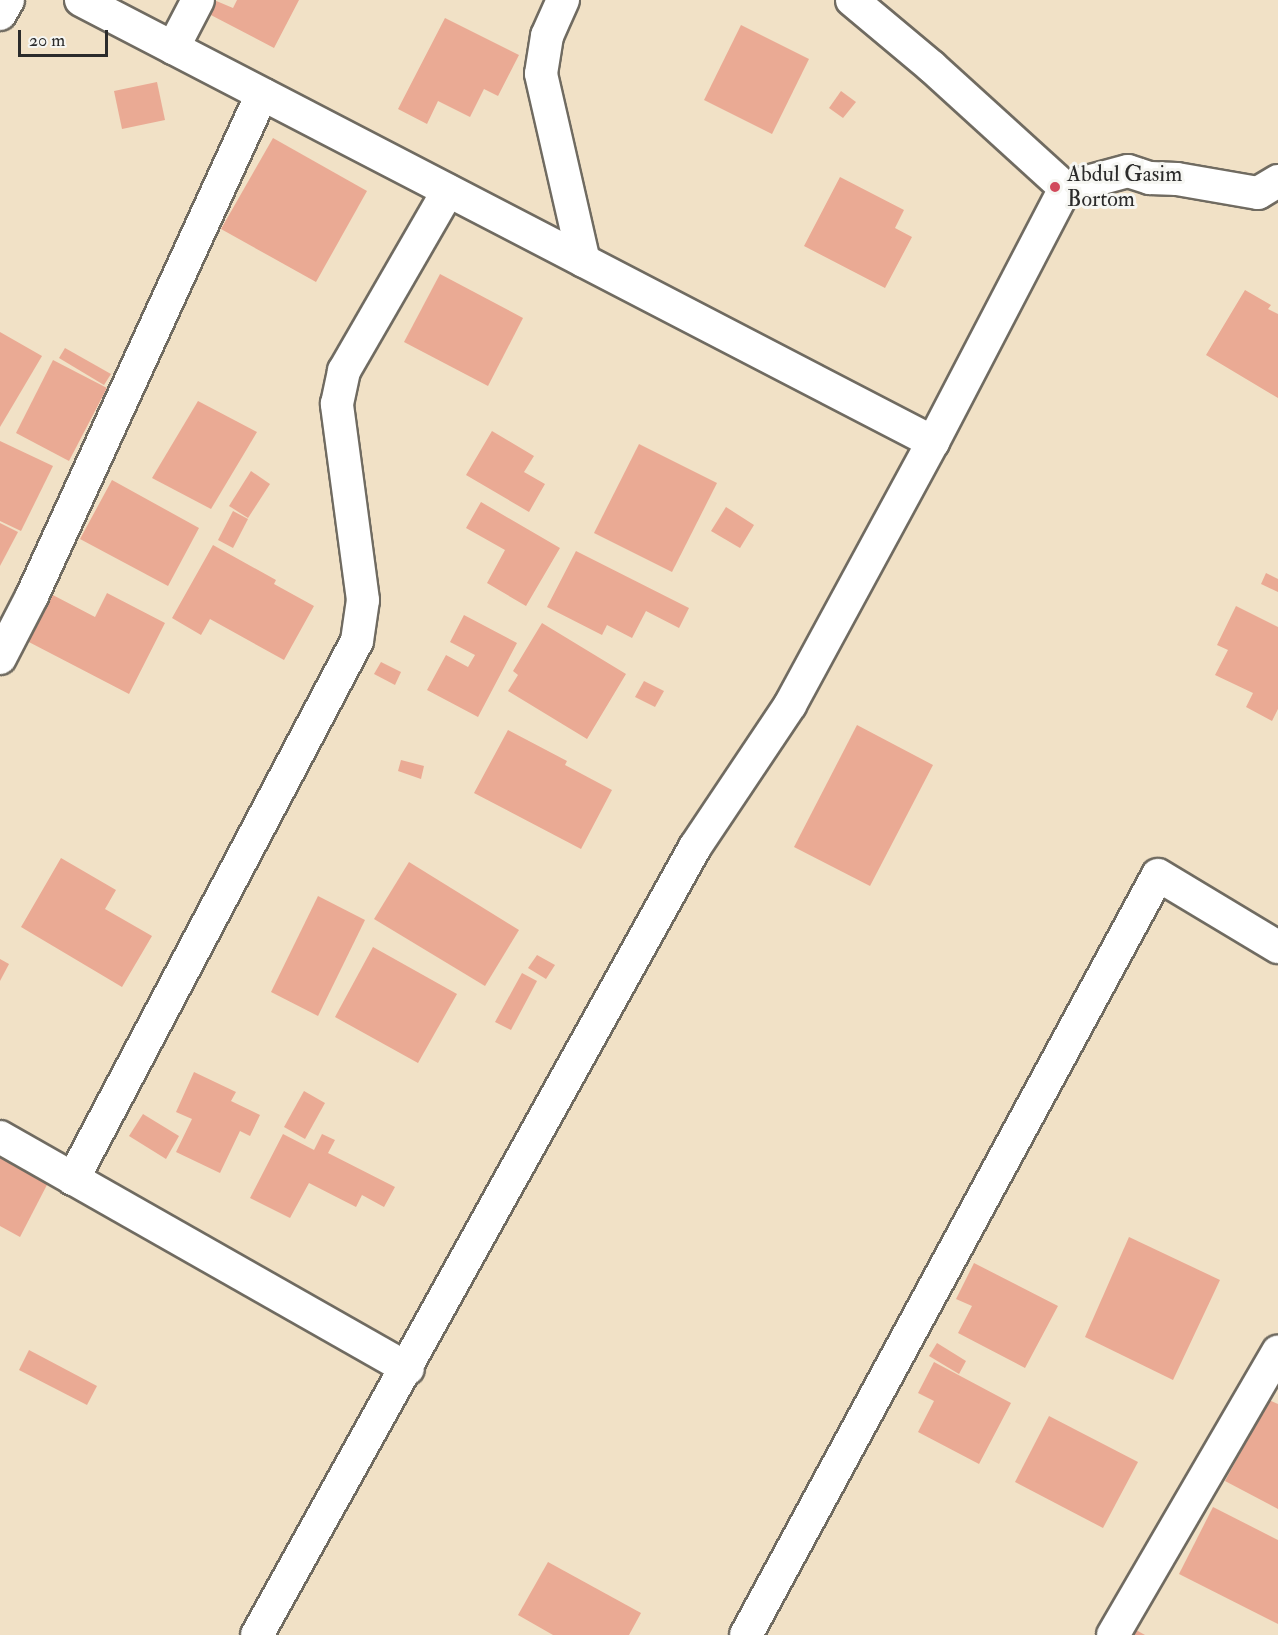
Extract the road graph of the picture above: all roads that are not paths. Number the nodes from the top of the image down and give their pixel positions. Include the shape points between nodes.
1 (8, 0) edge
2 (81, 0) edge
3 (198, 0) edge
4 (563, 0) edge
5 (852, 0) edge
6 (0, 14) edge
7 (172, 48) junction
8 (262, 94) junction
9 (1278, 181) edge
10 (1065, 188) junction
11 (448, 191) junction
12 (584, 261) junction
13 (933, 442) junction
14 (0, 658) edge
15 (1278, 947) edge
16 (0, 1137) edge
17 (73, 1179) junction
18 (1278, 1352) edge
19 (408, 1369) junction
20 (258, 1635) edge
21 (747, 1635) edge
22 (1113, 1635) edge

1 - 6 street
2 - 7 street
3 - 7 street
4 - 12 street via 546,36 541,74
5 - 10 street
7 - 8 street
8 - 11 street
8 - 14 street
9 - 10 street via 1258,193 1150,178 1128,171
10 - 13 street
11 - 12 street
11 - 17 street via 344,371 337,404 363,600 357,641
12 - 13 street
13 - 19 street via 790,705 695,847
15 - 21 street via 1158,874
16 - 17 street
17 - 19 street
18 - 22 street
19 - 20 street

